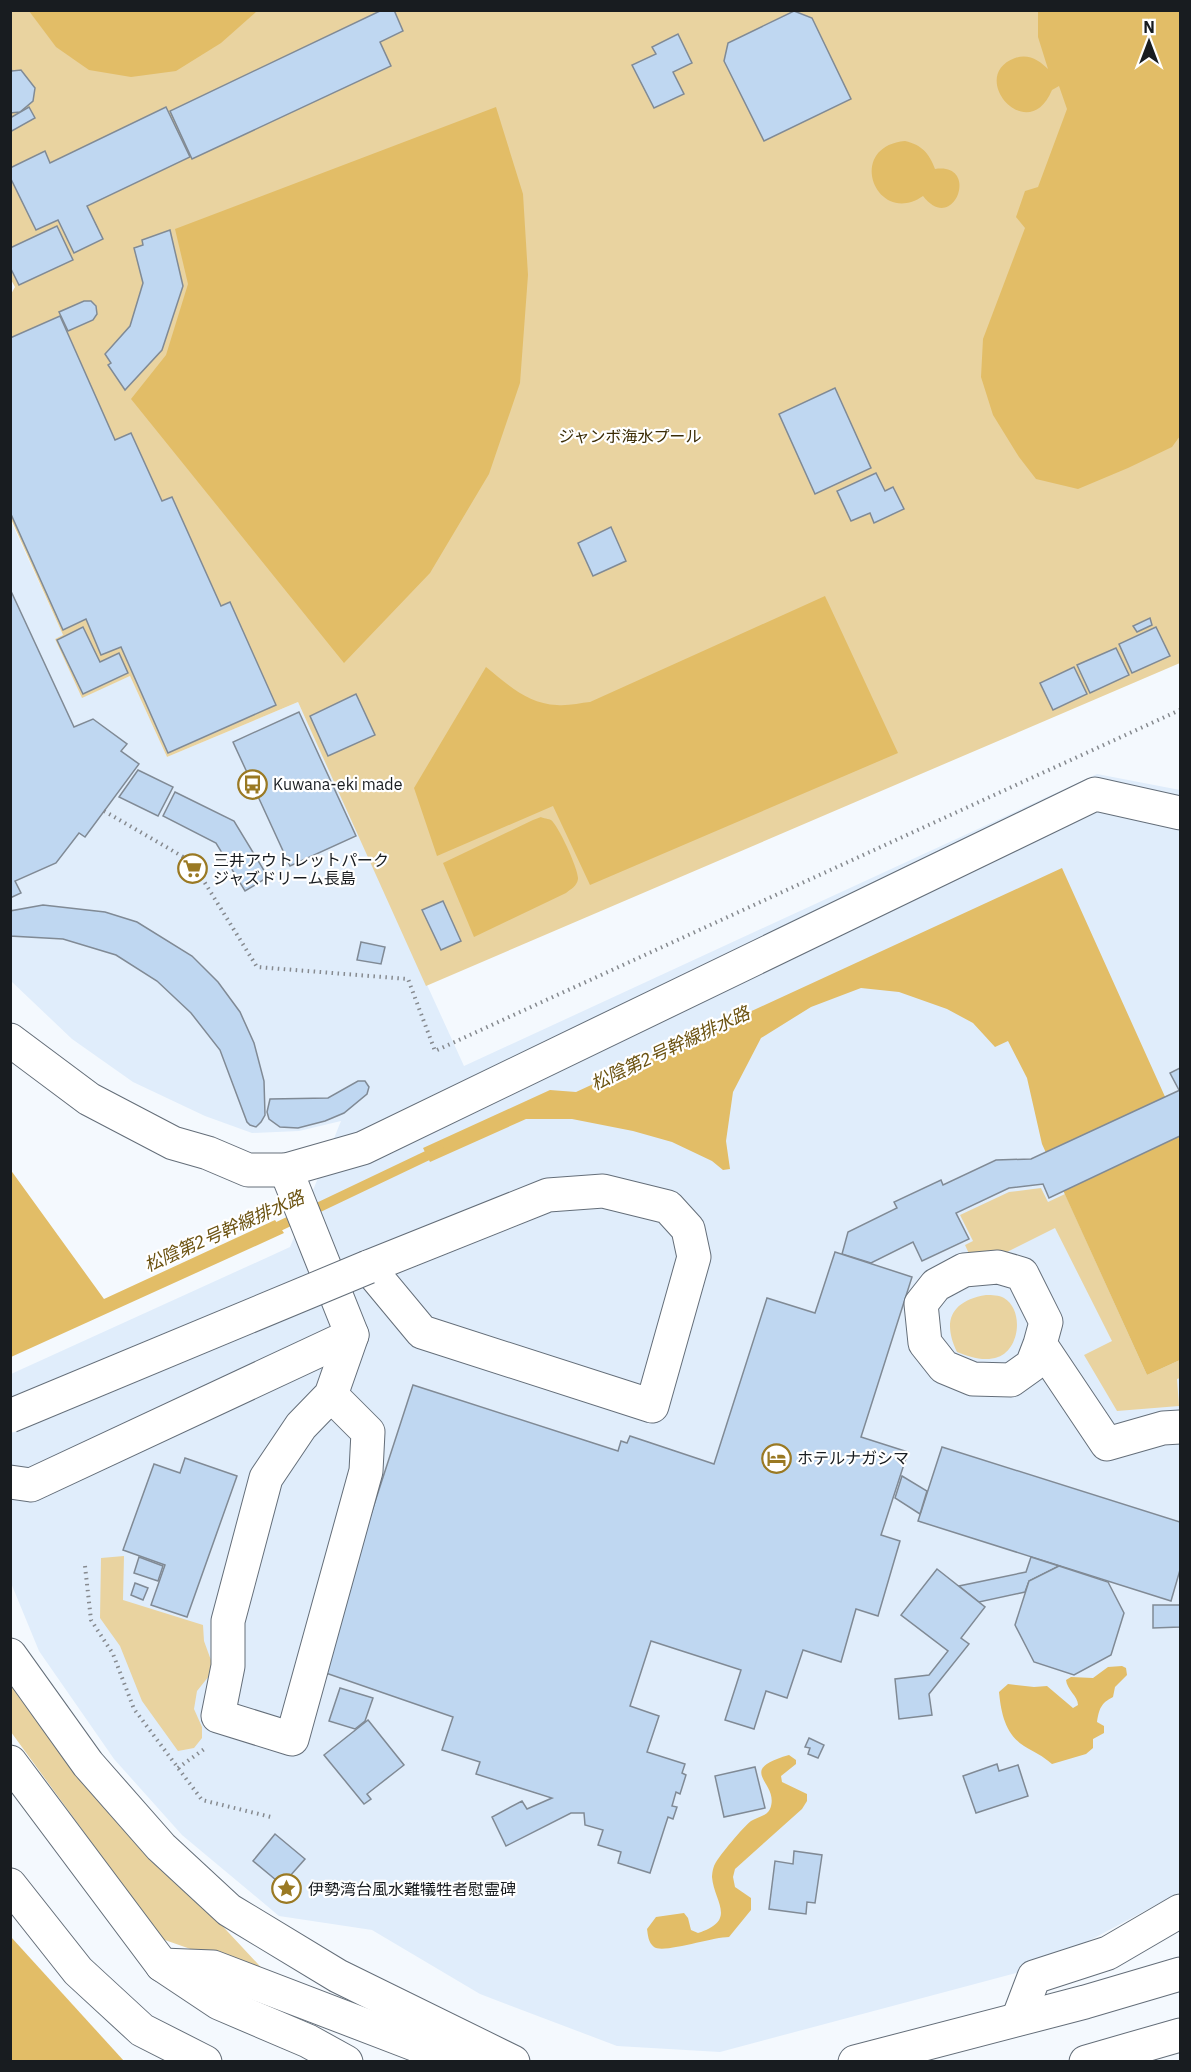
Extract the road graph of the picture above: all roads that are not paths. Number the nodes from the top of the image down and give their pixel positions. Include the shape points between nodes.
1 (1180, 813) edge
2 (10, 1040) edge
3 (291, 1183) junction
4 (368, 1267) junction
5 (352, 1335) junction
6 (1040, 1344) dead end
7 (331, 1395) junction
8 (10, 1416) edge
9 (1180, 1426) edge
10 (10, 1482) edge
11 (10, 1655) edge
12 (10, 1762) edge
13 (10, 1885) edge
14 (1180, 1911) edge
15 (1180, 1923) edge
16 (1134, 1938) junction
17 (162, 1965) junction
18 (1180, 1974) edge
19 (1018, 2019) junction
20 (1180, 2035) edge
21 (510, 2060) edge
22 (205, 2061) edge
23 (346, 2061) edge
24 (855, 2061) edge
25 (1086, 2061) edge

1 - 3 street via 1095,794
2 - 3 street via 89,1099 173,1143
3 - 5 street
4 - 4 street via 549,1195 603,1191 668,1207 688,1229 694,1257 652,1406 422,1332
4 - 8 street, bridge
5 - 7 street
5 - 10 street via 31,1485
6 - 9 street via 1107,1444
7 - 7 street via 368,1432 366,1471 292,1739 218,1716 228,1666 228,1621 266,1478 301,1426
11 - 21 street via 88,1764 161,1847 229,1910 338,1976
12 - 17 street
13 - 22 street via 78,1971 141,2030
14 - 16 street
15 - 16 street
16 - 19 street via 1108,1953 1034,1977
17 - 21 street via 213,1967 440,2054
17 - 23 street via 219,2003
18 - 19 street
19 - 24 street
20 - 25 street

